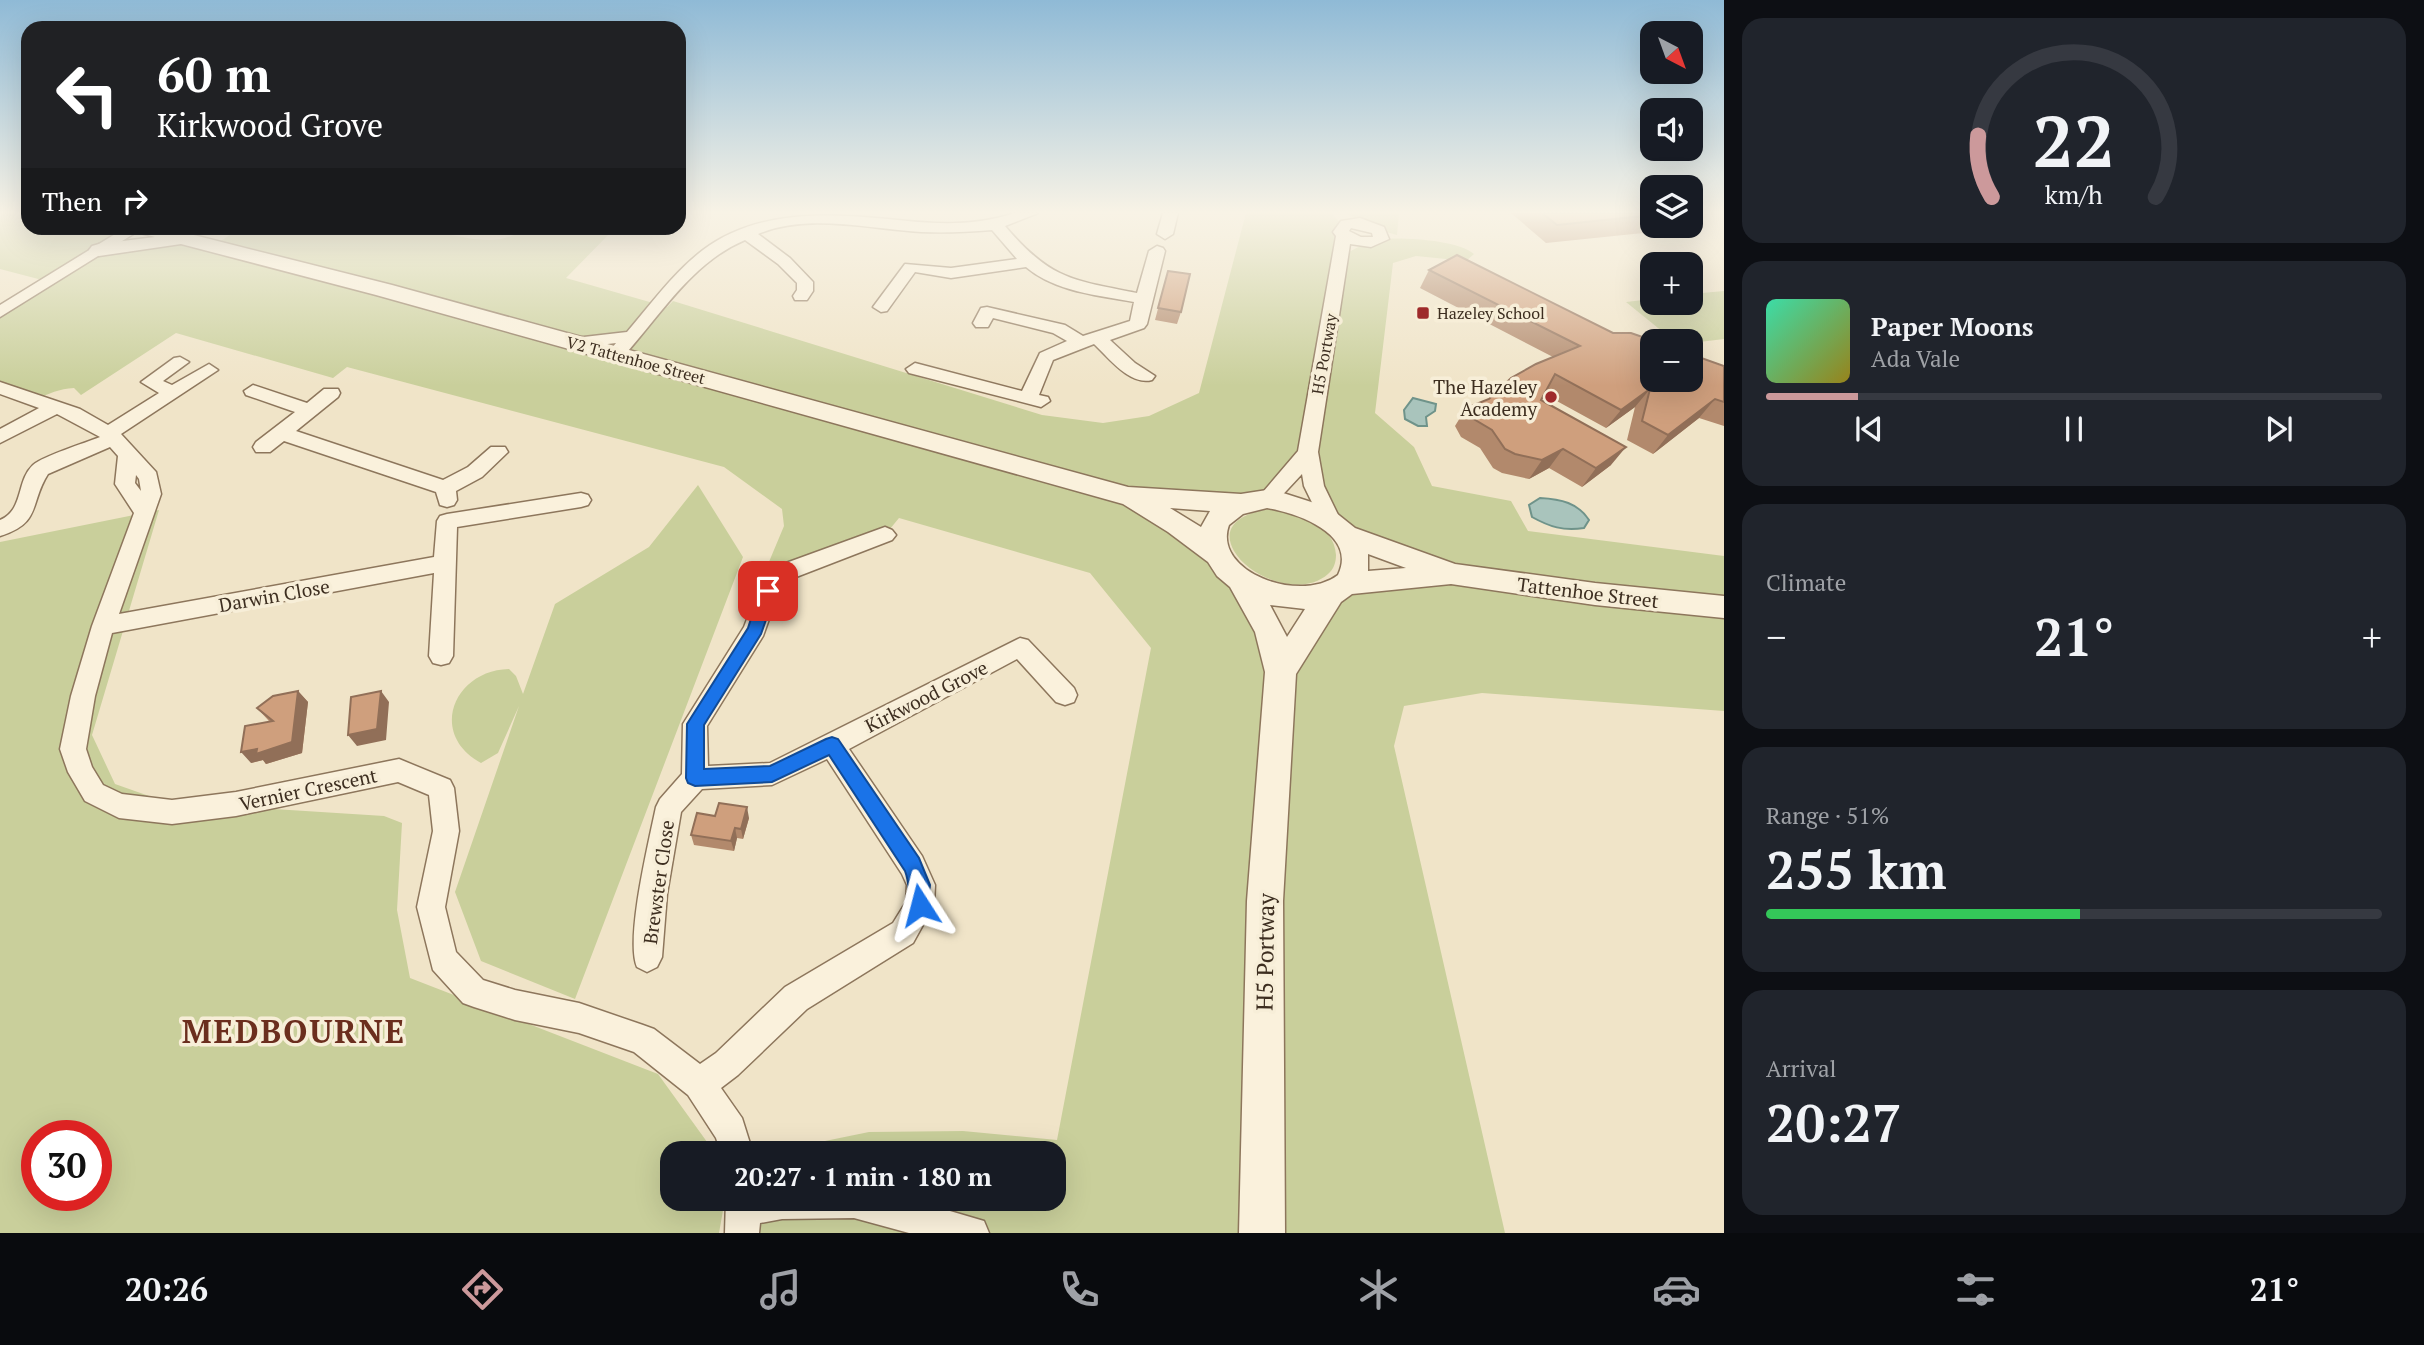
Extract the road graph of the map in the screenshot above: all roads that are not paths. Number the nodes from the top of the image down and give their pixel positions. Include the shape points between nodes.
1 (66, 271) edge
2 (306, 271) edge
3 (692, 271) edge
4 (794, 271) edge
5 (908, 271) edge
6 (935, 271) edge
7 (968, 271) edge
8 (1040, 271) edge
9 (1151, 271) edge
10 (1339, 271) edge
11 (801, 296) dead end
12 (1143, 299) junction
13 (881, 307) dead end
14 (0, 312) edge
15 (987, 312) dead end
16 (633, 336) junction
17 (1089, 340) junction
18 (575, 343) junction
19 (616, 354) junction
20 (180, 362) dead end
21 (915, 369) dead end
22 (209, 370) dead end
23 (1146, 376) dead end
24 (0, 388) edge
25 (253, 391) dead end
26 (173, 393) junction
27 (331, 393) dead end
28 (55, 407) junction
29 (309, 410) junction
30 (1314, 412) joint
31 (281, 433) junction
32 (0, 437) edge
33 (117, 441) junction
34 (263, 447) dead end
35 (1308, 448) junction
36 (498, 452) dead end
37 (446, 488) junction
38 (1128, 496) junction
39 (1267, 499) junction
40 (581, 500) dead end
41 (1238, 503) junction
42 (447, 521) junction
43 (0, 528) edge
44 (1338, 528) junction
45 (885, 535) dead end
46 (1219, 555) junction
47 (444, 563) junction
48 (1452, 574) junction
49 (1239, 577) junction
50 (1338, 589) junction
51 (1724, 607) edge
52 (103, 626) junction
53 (441, 656) dead end
54 (1281, 672) junction
55 (1065, 695) dead end
56 (832, 745) junction
57 (695, 778) junction
58 (647, 957) dead end
59 (699, 1084) junction
60 (733, 1141) edge
61 (743, 1214) edge
62 (972, 1233) edge
63 (1262, 1233) edge

1 - 14 street
2 - 18 street, V2 Tattenhoe Street
3 - 16 street
4 - 11 street via 805,282
5 - 13 street
6 - 7 street
8 - 12 street via 1065,282
9 - 12 street
10 - 30 street, H5 Portway
12 - 17 street via 1138,324
15 - 17 street via 1059,328
16 - 18 street
16 - 19 street
17 - 21 street via 1046,357 1035,399
17 - 23 street
18 - 19 street, V2 Tattenhoe Street
19 - 38 street, V2 Tattenhoe Street
20 - 26 street via 150,382
22 - 26 street
24 - 28 street
25 - 29 street
26 - 33 street
27 - 29 street
28 - 32 street
28 - 33 street via 74,413
29 - 31 street
30 - 35 street, H5 Portway
31 - 34 street
31 - 37 street
33 - 43 street via 41,469 23,517
33 - 52 street, Vernier Crescent via 125,484 143,511
35 - 39 street, H5 Portway via 1291,475
35 - 44 street, H5 Portway via 1314,486
36 - 37 street
37 - 42 street
38 - 41 street, V2 Tattenhoe Street
38 - 46 street, V2 Tattenhoe Street
39 - 41 street
39 - 44 street via 1300,505
40 - 42 street
41 - 46 street via 1215,524
42 - 47 street
44 - 48 street, Tattenhoe Street
44 - 50 street via 1353,548 1356,561 1354,573
45 - 57 street via 783,573 768,591 755,630 695,724
46 - 49 street
47 - 52 street, Darwin Close
47 - 53 street
48 - 50 street, Tattenhoe Street
48 - 51 street, Tattenhoe Street
49 - 50 street via 1284,597 1309,599
49 - 54 street, H5 Portway via 1270,631
50 - 54 street, H5 Portway
52 - 59 street, Vernier Crescent via 73,748 94,793 119,806 172,812 236,804 398,770 441,788 446,831 432,907 443,960 474,992 579,1018 643,1040
54 - 63 street, H5 Portway via 1265,901
55 - 56 street, Kirkwood Grove via 1020,647
56 - 57 street, Kirkwood Grove via 772,774
56 - 59 street via 912,865 921,885 920,905 903,933 796,998 727,1065
57 - 58 street, Brewster Close via 668,807
59 - 60 street, Vernier Crescent
61 - 62 street via 782,1202 854,1201

